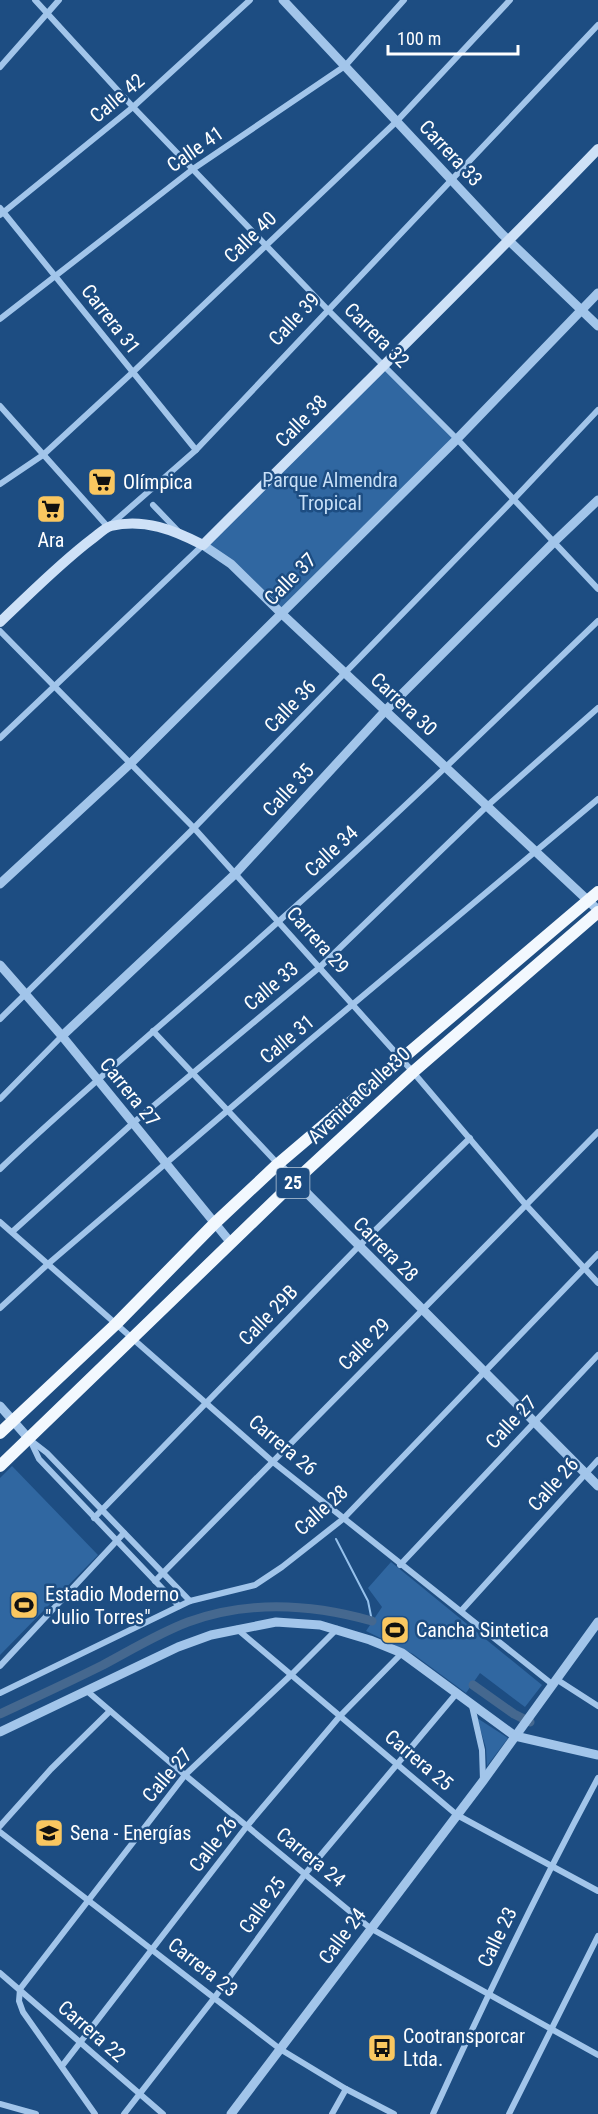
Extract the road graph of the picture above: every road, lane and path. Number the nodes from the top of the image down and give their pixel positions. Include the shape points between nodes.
1 (35, 0) edge
2 (59, 0) edge
3 (250, 0) edge
4 (283, 0) edge
5 (404, 0) edge
6 (510, 0) edge
7 (48, 13) junction
8 (598, 25) edge
9 (0, 66) edge
10 (345, 66) junction
11 (133, 107) junction
12 (396, 121) junction
13 (598, 149) edge
14 (193, 169) junction
15 (452, 181) junction
16 (1, 212) edge
17 (510, 241) junction
18 (266, 244) junction
19 (56, 275) junction
20 (598, 293) edge
21 (328, 310) junction
22 (582, 311) junction
23 (0, 319) edge
24 (598, 326) edge
25 (383, 364) junction
26 (133, 372) junction
27 (0, 406) edge
28 (598, 410) edge
29 (457, 439) junction
30 (196, 450) junction
31 (43, 455) junction
32 (0, 484) edge
33 (514, 499) junction
34 (598, 500) edge
35 (153, 505) dead end
36 (108, 527) junction
37 (180, 533) junction
38 (554, 542) junction
39 (203, 545) junction
40 (598, 589) edge
41 (281, 614) junction
42 (598, 621) edge
43 (0, 622) edge
44 (0, 631) edge
45 (345, 674) junction
46 (55, 687) junction
47 (598, 708) edge
48 (385, 711) junction
49 (0, 738) edge
50 (131, 763) junction
51 (445, 767) junction
52 (598, 799) edge
53 (487, 806) junction
54 (194, 828) junction
55 (535, 851) junction
56 (235, 873) junction
57 (0, 884) edge
58 (598, 892) edge
59 (587, 901) junction
60 (598, 911) edge
61 (279, 922) junction
62 (0, 965) edge
63 (320, 967) junction
64 (26, 994) junction
65 (353, 1005) junction
66 (0, 1019) edge
67 (153, 1031) junction
68 (62, 1036) junction
69 (402, 1060) junction
70 (413, 1072) junction
71 (192, 1073) junction
72 (97, 1079) junction
73 (0, 1099) edge
74 (228, 1111) junction
75 (133, 1123) junction
76 (598, 1132) edge
77 (470, 1138) junction
78 (166, 1164) junction
79 (278, 1164) junction
80 (0, 1168) edge
81 (294, 1182) junction
82 (526, 1205) junction
83 (0, 1222) edge
84 (215, 1223) junction
85 (12, 1232) junction
86 (231, 1243) junction
87 (358, 1247) junction
88 (598, 1254) edge
89 (48, 1264) junction
90 (584, 1269) junction
91 (598, 1283) edge
92 (0, 1308) edge
93 (422, 1311) junction
94 (116, 1324) junction
95 (132, 1338) junction
96 (598, 1355) edge
97 (482, 1372) junction
98 (206, 1402) junction
99 (0, 1406) edge
100 (12, 1420) junction
101 (533, 1422) junction
102 (0, 1433) edge
103 (29, 1439) junction
104 (598, 1460) edge
105 (273, 1462) junction
106 (0, 1466) edge
107 (584, 1475) junction
108 (598, 1486) edge
109 (101, 1510) junction
110 (94, 1518) junction
111 (343, 1519) junction
112 (124, 1533) junction
113 (117, 1542) junction
114 (400, 1565) junction
115 (163, 1574) junction
116 (155, 1581) junction
117 (190, 1601) junction
118 (179, 1606) junction
119 (461, 1611) junction
120 (598, 1622) edge
121 (237, 1629) junction
122 (337, 1629) junction
123 (402, 1653) junction
124 (0, 1666) edge
125 (291, 1675) junction
126 (554, 1681) junction
127 (87, 1690) junction
128 (0, 1693) edge
129 (456, 1694) junction
130 (472, 1706) junction
131 (598, 1706) edge
132 (110, 1711) junction
133 (340, 1716) junction
134 (0, 1732) edge
135 (518, 1733) junction
136 (598, 1755) edge
137 (397, 1765) junction
138 (185, 1775) junction
139 (598, 1778) edge
140 (483, 1781) junction
141 (457, 1815) junction
142 (0, 1826) edge
143 (247, 1826) junction
144 (0, 1832) edge
145 (551, 1865) junction
146 (305, 1874) junction
147 (598, 1891) edge
148 (89, 1900) junction
149 (370, 1928) junction
150 (598, 1936) edge
151 (153, 1949) junction
152 (0, 1973) edge
153 (20, 1989) junction
154 (488, 1993) junction
155 (215, 1997) junction
156 (552, 2028) junction
157 (80, 2043) junction
158 (280, 2049) junction
159 (598, 2055) edge
160 (62, 2066) junction
161 (346, 2089) junction
162 (140, 2094) junction
163 (0, 2104) edge
164 (36, 2114) edge
165 (95, 2114) edge
166 (124, 2114) edge
167 (163, 2114) edge
168 (231, 2114) edge
169 (332, 2114) edge
170 (394, 2114) edge
171 (433, 2114) edge
172 (509, 2114) edge

1 - 7 street, Carrera 32
2 - 7 street
3 - 11 street, Calle 42
4 - 10 street, Carrera 33
5 - 10 street, Calle 41
6 - 12 street, Calle 40
7 - 9 street
7 - 11 street, Carrera 32
8 - 15 street, Calle 39
10 - 12 street, Carrera 33
10 - 14 street, Calle 41
11 - 14 street, Carrera 32
11 - 16 street, Calle 42
12 - 15 street, Carrera 33
12 - 18 street, Calle 40
13 - 17 main road, Calle 38
14 - 18 street, Carrera 32
14 - 19 street, Calle 41
15 - 17 street, Carrera 33
15 - 21 street, Calle 39
16 - 19 street, Carrera 31
17 - 22 street, Carrera 33
17 - 25 main road, Calle 38
18 - 21 street, Carrera 32
18 - 26 street, Calle 40
19 - 23 street, Calle 41
19 - 26 street, Carrera 31
20 - 22 street, Calle 37
21 - 25 street, Carrera 32
21 - 30 street, Calle 39
22 - 24 street, Carrera 33
22 - 29 street, Calle 37
25 - 29 street, Carrera 32
25 - 39 main road, Calle 38
26 - 30 street, Carrera 31
26 - 31 street, Calle 40
27 - 31 street
28 - 33 street, Calle 36
29 - 33 street, Carrera 32
29 - 41 street, Calle 37
30 - 36 street, Calle 39
31 - 32 street, Calle 40
31 - 36 street
33 - 38 street, Carrera 32
33 - 45 street, Calle 36
34 - 38 street, Calle 35
35 - 37 street, Carrera 30
36 - 37 main road, Carrera 30 via 136,523
36 - 43 main road, Calle 39
37 - 39 main road, Carrera 30
38 - 40 street, Carrera 32
38 - 48 street, Calle 35
39 - 41 street, Carrera 30 via 231,564
39 - 46 street, Calle 38
41 - 45 street, Carrera 30
41 - 50 street, Calle 37
42 - 51 street, Calle 34
44 - 46 street, Carrera 29
45 - 48 street, Carrera 30
45 - 54 street, Calle 36
46 - 49 street, Calle 38
46 - 50 street, Carrera 29
47 - 53 street, Calle 33
48 - 51 street, Carrera 30
48 - 56 street, Calle 35
50 - 54 street, Carrera 29
50 - 57 street, Calle 37
51 - 53 street, Carrera 30
51 - 61 street, Calle 34
52 - 55 street, Calle 31
53 - 55 street, Carrera 30
53 - 63 street, Calle 33
54 - 56 street, Carrera 29
54 - 64 street, Calle 36
55 - 59 street, Carrera 30
55 - 65 street, Calle 31
56 - 61 street, Carrera 29
56 - 68 street, Calle 35
58 - 59 highway, Avenida Calle 30 / 25
59 - 60 street, Carrera 30
59 - 69 highway, Avenida Calle 30 / 25
60 - 70 highway, Avenida Calle 30 / 25
61 - 63 street, Carrera 29
61 - 67 street, Calle 34
62 - 64 street, Carrera 27
63 - 65 street, Carrera 29
63 - 71 street, Calle 33
64 - 66 street, Calle 36
64 - 68 street, Carrera 27
65 - 69 street, Carrera 29
65 - 74 street, Calle 31
67 - 71 street, Carrera 28
67 - 72 street, Calle 34
68 - 72 street, Carrera 27
68 - 73 street, Calle 35
69 - 70 street, Carrera 29
69 - 79 highway, Avenida Calle 30 / 25
70 - 77 street, Carrera 29
70 - 81 highway, Avenida Calle 30 / 25
71 - 74 street, Carrera 28
71 - 75 street, Calle 33
72 - 75 street, Carrera 27
72 - 80 street, Calle 34
74 - 78 street, Calle 31
74 - 79 street, Carrera 28
75 - 78 street, Carrera 27
75 - 85 street, Calle 33
76 - 82 street, Calle 29
77 - 82 street, Carrera 29
77 - 87 street, Calle 29B
78 - 84 street, Carrera 27
78 - 89 street, Calle 31
79 - 81 street, Carrera 28
79 - 84 highway, Avenida Calle 30 / 25
81 - 86 highway, Avenida Calle 30 / 25
81 - 87 street, Carrera 28
82 - 90 street, Carrera 29
82 - 93 street, Calle 29
83 - 85 street, Carrera 26
84 - 86 street, Carrera 27
84 - 94 highway, Avenida Calle 30 / 25
85 - 89 street, Carrera 26
86 - 95 highway, Avenida Calle 30 / 25
87 - 93 street, Carrera 28
87 - 98 street, Calle 29B
88 - 90 street, Calle 28
89 - 92 street, Calle 31
89 - 94 street, Carrera 26
90 - 91 street, Carrera 29
90 - 97 street, Calle 28
93 - 97 street, Carrera 28
93 - 105 street, Calle 29
94 - 95 street, Carrera 26
94 - 100 highway, Avenida Calle 30 / 25
95 - 98 street, Carrera 26
95 - 103 highway, Avenida Calle 30 / 25
96 - 101 street, Calle 27
97 - 101 street, Carrera 28
97 - 111 street, Calle 28
98 - 105 street, Carrera 26
98 - 109 street, Calle 29B
99 - 100 street
100 - 102 highway, Avenida Calle 30 / 25
100 - 103 street
101 - 107 street, Carrera 28
101 - 114 street, Calle 27
103 - 106 highway, Avenida Calle 30 / 25
103 - 109 street
103 - 110 street via 39,1459
104 - 107 street, Calle 26
105 - 111 street, Carrera 26
105 - 115 street, Calle 29
107 - 108 street, Carrera 28
107 - 119 street, Calle 26
109 - 110 street, Calle 29B
109 - 112 street
110 - 113 street
111 - 114 street, Carrera 26
111 - 117 street, Calle 28 via 255,1586
112 - 113 street
112 - 115 street
113 - 116 street
113 - 124 street
114 - 119 street, Carrera 26
115 - 116 street, Calle 29
115 - 117 street
116 - 118 street
117 - 118 street, Calle 28
118 - 128 street, Calle 28
119 - 126 street, Carrera 26
120 - 126 street, Calle 24
121 - 122 street via 276,1622
121 - 125 street, Carrera 25
121 - 127 street via 178,1647
122 - 123 street
122 - 125 street, Calle 27
123 - 129 street
123 - 133 street, Calle 26
125 - 133 street, Carrera 25
125 - 138 street, Calle 27
126 - 131 street, Carrera 26
126 - 135 street, Calle 24
127 - 132 street, Carrera 24
127 - 134 street
129 - 130 street
129 - 137 street, Calle 25
130 - 135 street
130 - 140 street via 482,1750
132 - 138 street, Carrera 24
132 - 142 street
133 - 137 street, Carrera 25
133 - 143 street, Calle 26
135 - 136 street
135 - 140 street, Calle 24
137 - 141 street, Carrera 25
137 - 146 street, Calle 25
138 - 143 street, Carrera 24
138 - 148 street, Calle 27
139 - 145 street, Calle 23
140 - 141 street, Calle 24
141 - 145 street, Carrera 25
141 - 149 street, Calle 24
143 - 146 street, Carrera 24
143 - 151 street, Calle 26
144 - 148 street, Carrera 23
145 - 147 street, Carrera 25
145 - 154 street, Calle 23
146 - 149 street, Carrera 24
146 - 155 street, Calle 25
148 - 151 street, Carrera 23
148 - 153 street, Calle 27
149 - 154 street, Carrera 24
149 - 158 street, Calle 24
150 - 156 street
151 - 155 street, Carrera 23
151 - 157 street, Calle 26
152 - 153 street, Carrera 22
153 - 157 street, Carrera 22
153 - 160 street via 22,2012
154 - 156 street, Carrera 24
154 - 171 street, Calle 23
155 - 158 street, Carrera 23
155 - 162 street, Calle 25
156 - 159 street, Carrera 24
156 - 172 street
157 - 160 street, Calle 26
157 - 162 street, Carrera 22
158 - 161 street, Carrera 23
158 - 168 street, Calle 24
160 - 165 street
161 - 169 street
161 - 170 street, Carrera 23
162 - 166 street, Calle 25
162 - 167 street, Carrera 22
163 - 164 street

